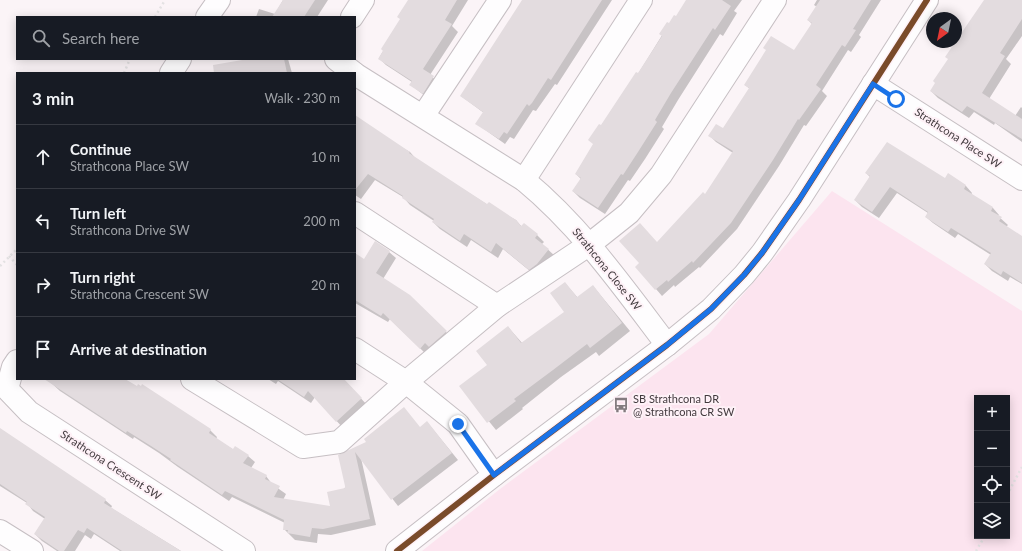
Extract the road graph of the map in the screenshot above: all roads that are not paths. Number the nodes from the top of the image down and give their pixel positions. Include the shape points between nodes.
1 (219, 0) edge
2 (363, 0) edge
3 (500, 0) edge
4 (641, 0) edge
5 (775, 0) edge
6 (928, 0) edge
7 (208, 16) edge
8 (353, 16) edge
9 (179, 60) edge
10 (337, 60) edge
11 (172, 72) edge
12 (352, 72) edge
13 (356, 75) edge
14 (873, 84) junction
15 (423, 116) junction
16 (1022, 179) edge
17 (524, 180) junction
18 (356, 214) edge
19 (590, 244) junction
20 (497, 306) junction
21 (667, 345) junction
22 (356, 350) edge
23 (16, 362) edge
24 (194, 380) edge
25 (406, 382) junction
26 (4, 392) edge
27 (494, 475) junction
28 (0, 531) edge
29 (32, 551) edge
30 (244, 551) edge
31 (397, 551) edge

1 - 7 street
2 - 8 street
3 - 15 street
4 - 17 street
5 - 19 street via 661,174 629,214
6 - 14 street
9 - 11 street
10 - 12 street, Strathcona Close SW
13 - 15 street, Strathcona Close SW
14 - 16 street, Strathcona Place SW
14 - 21 street via 762,253 711,309
15 - 17 street, Strathcona Close SW
17 - 19 street, Strathcona Close SW via 549,200
18 - 20 street
19 - 20 street
19 - 21 street, Strathcona Close SW
20 - 25 street
21 - 27 street
22 - 25 street
23 - 26 street, Strathcona Crescent SW
24 - 25 street via 303,447 339,442
25 - 27 street via 458,424
26 - 30 street, Strathcona Crescent SW via 29,412
27 - 31 street
28 - 29 street

